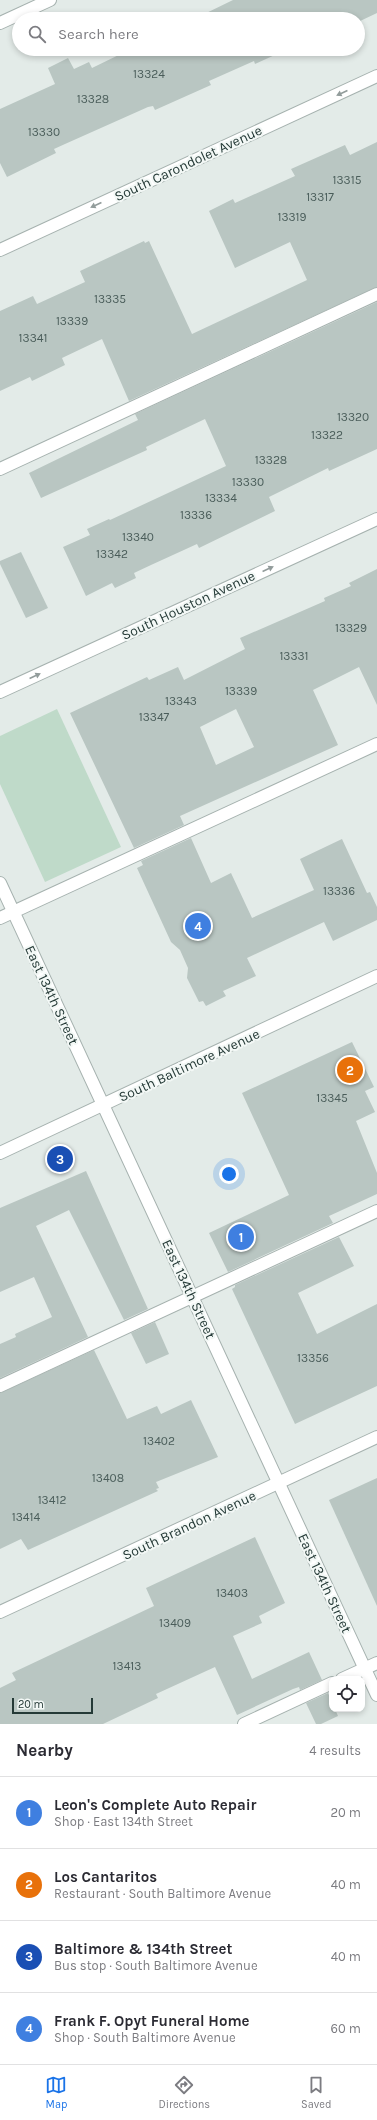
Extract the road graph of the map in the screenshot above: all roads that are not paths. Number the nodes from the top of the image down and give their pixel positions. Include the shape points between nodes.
1 (50, 0) edge
2 (24, 12) edge
3 (12, 17) edge
4 (0, 23) edge
5 (377, 76) edge
6 (0, 250) edge
7 (377, 294) edge
8 (0, 469) edge
9 (377, 519) edge
10 (0, 692) edge
11 (377, 744) edge
12 (0, 883) edge
13 (14, 912) junction
14 (0, 918) edge
15 (377, 976) edge
16 (103, 1104) junction
17 (0, 1153) edge
18 (377, 1211) edge
19 (192, 1297) junction
20 (0, 1386) edge
21 (377, 1437) edge
22 (279, 1483) junction
23 (0, 1612) edge
24 (377, 1663) edge
25 (365, 1668) junction
26 (348, 1676) edge
27 (329, 1684) edge
28 (377, 1695) edge
29 (244, 1724) edge

1 - 2 street
3 - 4 street
5 -> 6 street, South Carondolet Avenue
7 - 8 street
10 -> 9 street, South Houston Avenue
11 - 13 street
12 - 13 street, East 134th Street
13 - 14 street
13 - 16 street, East 134th Street
15 - 16 street, South Baltimore Avenue
16 - 17 street, South Baltimore Avenue
16 - 19 street, East 134th Street
18 - 19 street
19 - 20 street
19 - 22 street, East 134th Street
21 - 22 street, South Brandon Avenue
22 - 23 street, South Brandon Avenue
22 - 25 street, East 134th Street
24 - 25 street
25 - 26 street
25 - 28 street, East 134th Street
27 - 29 street

